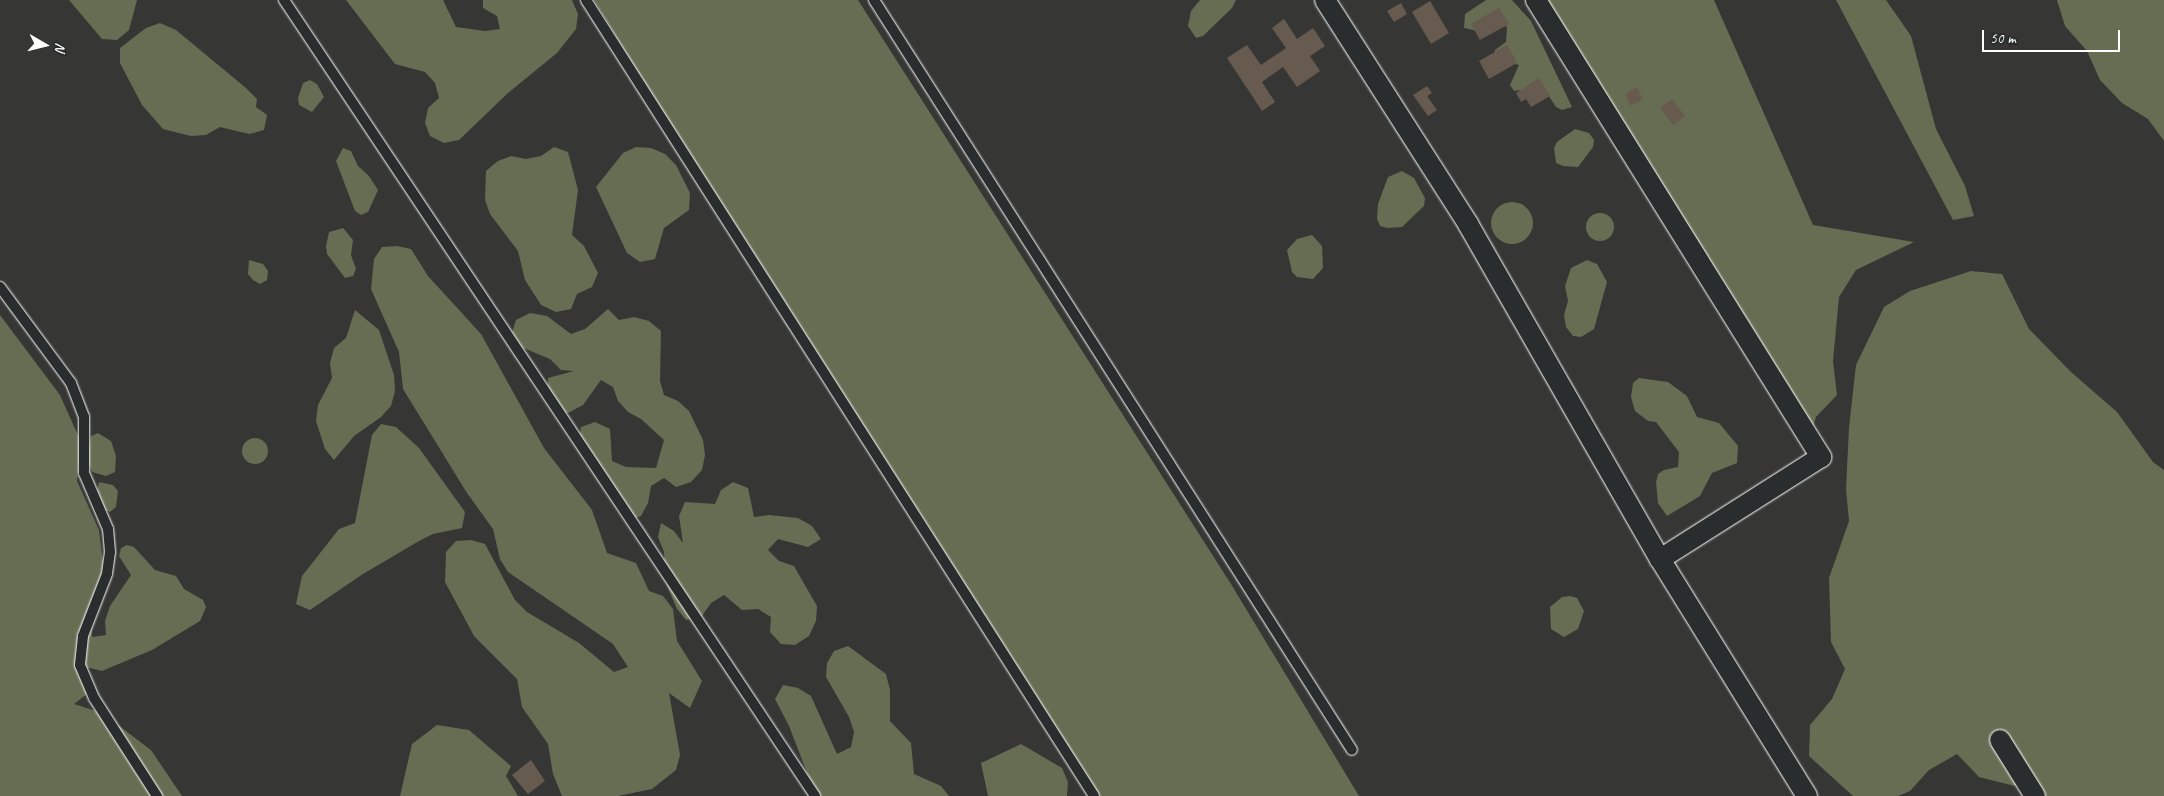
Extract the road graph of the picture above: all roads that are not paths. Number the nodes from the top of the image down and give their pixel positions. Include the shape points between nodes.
1 (284, 0) edge
2 (586, 0) edge
3 (874, 0) edge
4 (1325, 0) edge
5 (1536, 0) edge
6 (0, 287) edge
7 (1660, 558) junction
8 (2000, 740) dead end
9 (1352, 750) dead end
10 (157, 796) edge
11 (815, 796) edge
12 (1094, 796) edge
13 (1807, 796) edge
14 (2035, 796) edge

1 - 11 lane
2 - 12 lane
3 - 9 lane
4 - 7 street via 1468,224
5 - 7 street via 1822,457
6 - 10 lane via 71,383 84,417 84,473 108,529 110,552 107,574 83,636 80,665 94,698
7 - 13 street
8 - 14 street

